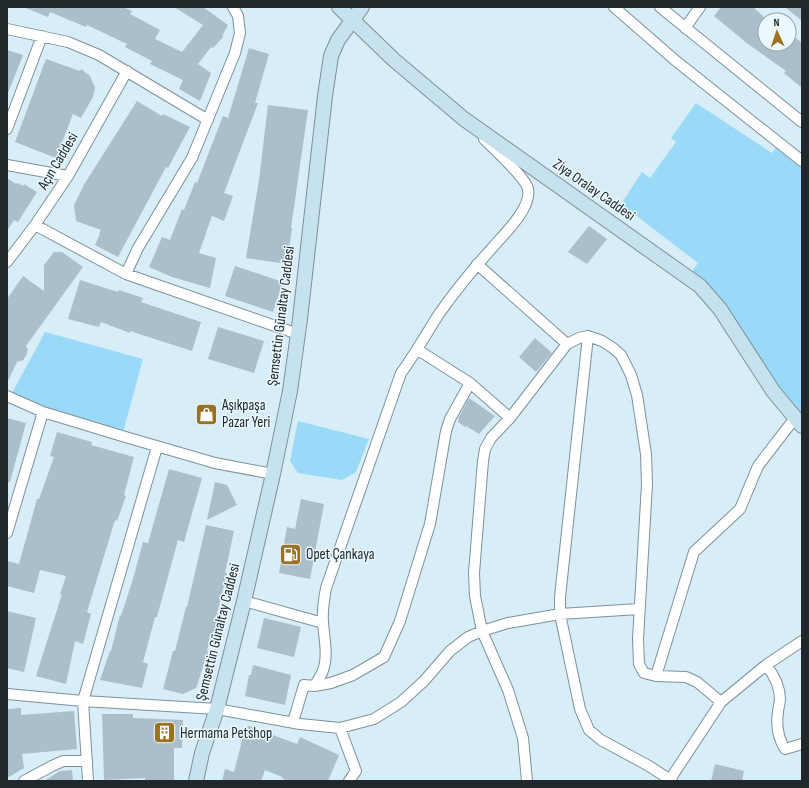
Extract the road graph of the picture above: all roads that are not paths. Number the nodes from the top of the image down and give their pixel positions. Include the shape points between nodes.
1 (233, 7) edge
2 (338, 7) edge
3 (362, 7) edge
4 (614, 7) edge
5 (660, 7) edge
6 (700, 7) edge
7 (352, 19) junction
8 (7, 28) edge
9 (685, 28) junction
10 (42, 36) junction
11 (127, 71) junction
12 (464, 119) junction
13 (208, 120) junction
14 (802, 122) edge
15 (7, 129) edge
16 (802, 161) edge
17 (7, 165) edge
18 (68, 176) junction
19 (35, 225) junction
20 (7, 262) edge
21 (477, 264) junction
22 (126, 274) junction
23 (298, 334) junction
24 (588, 336) junction
25 (568, 344) junction
26 (418, 350) junction
27 (470, 383) junction
28 (7, 396) edge
29 (43, 412) junction
30 (510, 418) junction
31 (798, 422) edge
32 (157, 447) junction
33 (273, 474) junction
34 (7, 533) edge
35 (244, 601) junction
36 (639, 609) junction
37 (560, 614) junction
38 (323, 622) junction
39 (482, 631) junction
40 (802, 641) edge
41 (766, 665) junction
42 (656, 676) junction
43 (314, 686) junction
44 (7, 694) edge
45 (83, 701) junction
46 (720, 702) junction
47 (216, 709) junction
48 (293, 722) junction
49 (340, 728) junction
50 (802, 744) edge
51 (87, 761) junction
52 (670, 780) edge
53 (24, 781) edge
54 (88, 781) edge
55 (196, 781) edge
56 (349, 781) edge
57 (527, 781) edge

1 - 13 street via 238,16 240,33 235,53
2 - 7 street, Ziya Oralay Caddesi
3 - 7 street, Şemsettin Günaltay Caddesi
4 - 16 street
5 - 9 street
6 - 9 street
7 - 12 street, Ziya Oralay Caddesi via 394,60
7 - 23 street, Şemsettin Günaltay Caddesi via 331,56
8 - 10 street
9 - 14 street
10 - 11 street via 68,42 99,55
10 - 15 street
11 - 13 street
11 - 18 street, Açın Caddesi
12 - 21 street via 524,181 529,191 521,215
12 - 31 street, Ziya Oralay Caddesi via 700,286 720,309 773,390
13 - 22 street via 192,158 138,248
17 - 18 street
18 - 19 street, Açın Caddesi
19 - 20 street, Açın Caddesi
19 - 22 street
21 - 25 street
21 - 26 street via 439,314
22 - 23 street
23 - 33 street, Şemsettin Günaltay Caddesi via 290,391
24 - 25 street
24 - 36 street via 602,341 621,355 637,395 646,454 647,484
24 - 37 street via 560,591
25 - 30 street
26 - 27 street
26 - 38 street via 401,373 337,554 326,588
27 - 30 street
27 - 43 street via 446,431 430,524 400,621 384,657 353,675
28 - 29 street
29 - 32 street
29 - 34 street
30 - 39 street via 491,438 485,449 483,461 474,573 474,596
31 - 42 street via 758,466 740,509 694,552
32 - 33 street via 215,463
32 - 45 street
33 - 35 street, Şemsettin Günaltay Caddesi
35 - 38 street
35 - 47 street, Şemsettin Günaltay Caddesi
36 - 37 street
36 - 42 street via 639,664 644,673
37 - 39 street via 508,623
37 - 52 street via 580,709 589,730
38 - 43 street via 325,657 322,672
39 - 49 street via 468,637 450,651 424,681 401,702 374,719
39 - 57 street via 508,690 523,738
40 - 41 street
41 - 46 street
41 - 50 street via 774,674 778,686 779,740 784,749
42 - 46 street via 686,677 697,682
43 - 48 street via 304,685
44 - 45 street
45 - 47 street
45 - 51 street
46 - 52 street
47 - 48 street
47 - 55 street, Şemsettin Günaltay Caddesi
48 - 49 street
49 - 56 street via 356,771
51 - 53 street via 63,761
51 - 54 street

